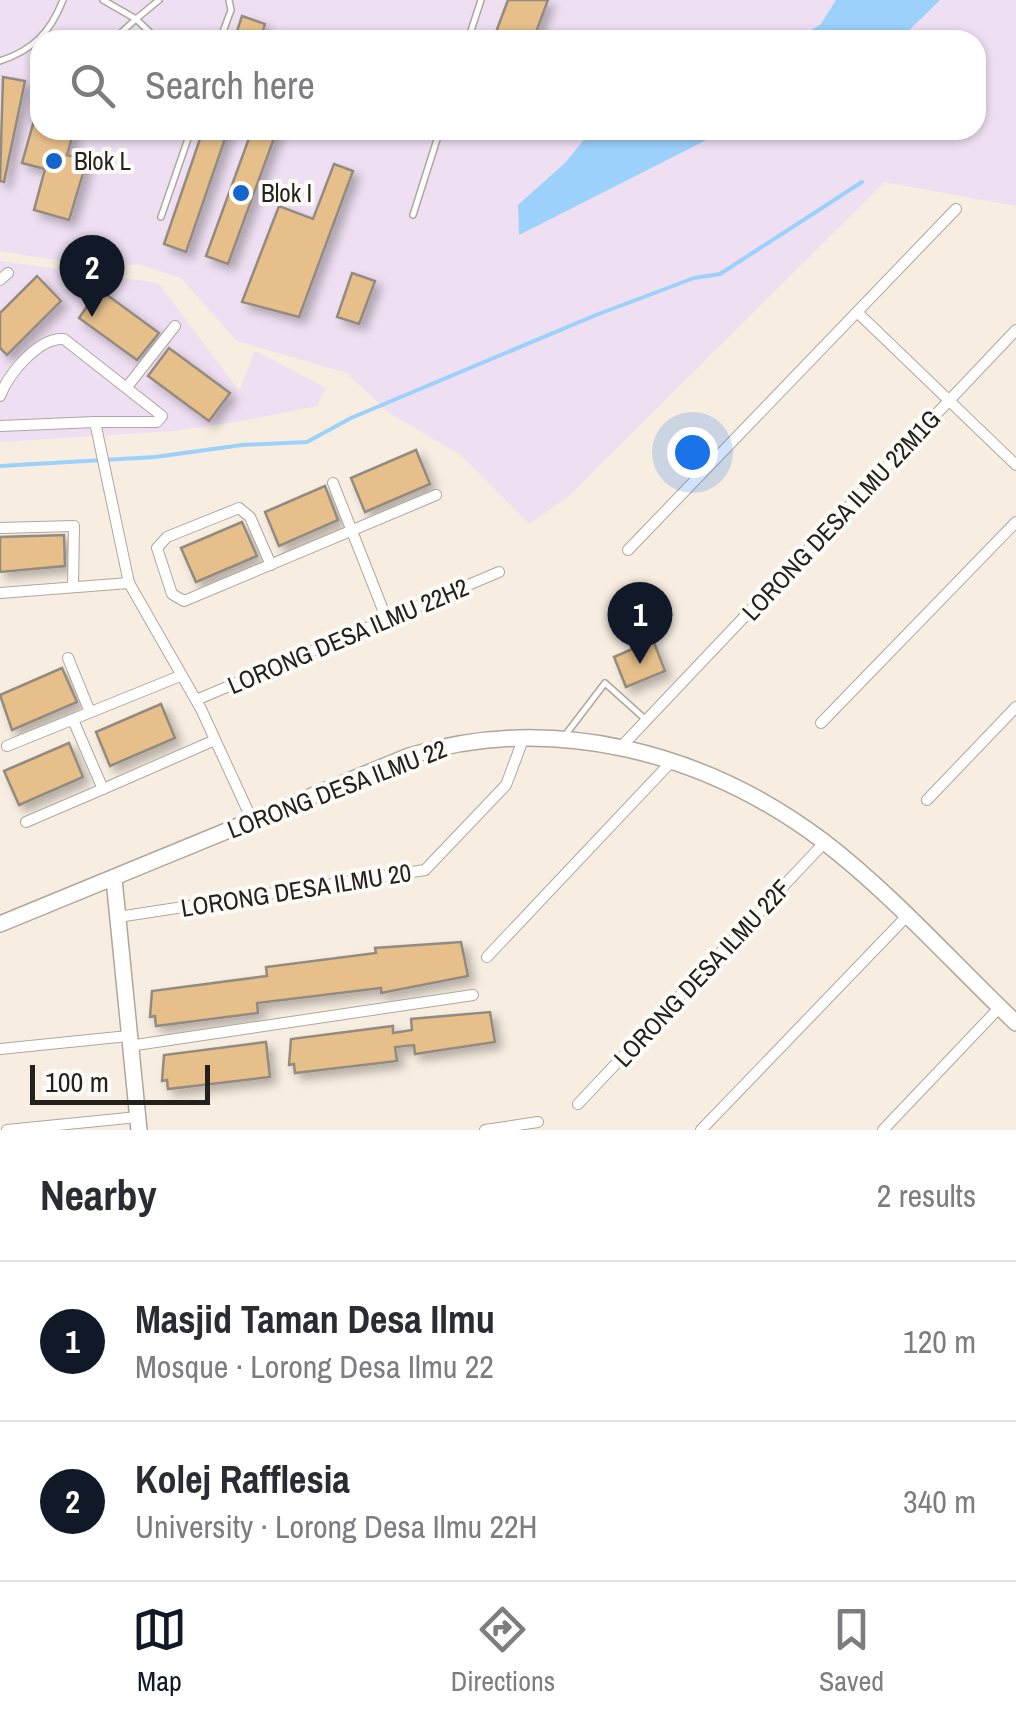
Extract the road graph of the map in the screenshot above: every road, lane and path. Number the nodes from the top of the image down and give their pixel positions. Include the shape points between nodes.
1 (63, 0) edge
2 (104, 0) edge
3 (159, 0) edge
4 (229, 0) edge
5 (481, 0) edge
6 (136, 19) junction
7 (49, 30) edge
8 (124, 30) edge
9 (148, 30) edge
10 (223, 30) edge
11 (471, 30) edge
12 (30, 47) edge
13 (0, 61) edge
14 (188, 140) edge
15 (437, 140) edge
16 (956, 209) dead end
17 (414, 215) dead end
18 (161, 217) dead end
19 (857, 312) junction
20 (175, 326) dead end
21 (1016, 330) edge
22 (4, 373) edge
23 (127, 387) junction
24 (0, 396) edge
25 (949, 401) junction
26 (95, 422) junction
27 (0, 426) edge
28 (1016, 466) edge
29 (333, 483) dead end
30 (436, 495) dead end
31 (1016, 522) edge
32 (0, 528) edge
33 (353, 531) junction
34 (628, 550) dead end
35 (271, 565) junction
36 (500, 572) dead end
37 (129, 583) junction
38 (74, 586) junction
39 (0, 593) edge
40 (387, 620) junction
41 (68, 658) dead end
42 (180, 676) junction
43 (196, 700) junction
44 (1016, 707) edge
45 (90, 712) junction
46 (73, 720) junction
47 (647, 721) junction
48 (820, 724) dead end
49 (524, 737) junction
50 (562, 739) junction
51 (215, 740) junction
52 (8, 746) dead end
53 (622, 747) junction
54 (672, 760) junction
55 (103, 789) junction
56 (927, 800) dead end
57 (252, 820) junction
58 (26, 822) dead end
59 (825, 842) junction
60 (114, 879) junction
61 (118, 917) junction
62 (906, 917) junction
63 (0, 924) edge
64 (487, 957) dead end
65 (473, 995) dead end
66 (1000, 1007) junction
67 (1016, 1023) edge
68 (129, 1041) junction
69 (0, 1049) edge
70 (578, 1104) dead end
71 (538, 1122) dead end
72 (139, 1124) edge
73 (7, 1130) edge
74 (485, 1130) edge
75 (701, 1130) edge
76 (884, 1130) edge

1 - 7 lane
2 - 6 lane
3 - 6 lane
4 - 10 lane
5 - 11 lane
6 - 8 lane
6 - 9 lane
12 - 13 lane
14 - 18 lane
15 - 17 lane
16 - 19 street
19 - 25 street
19 - 34 street
20 - 23 street
21 - 25 street, LORONG DESA ILMU 22M1G
22 - 23 street via 59,338
22 - 24 street
23 - 26 street via 162,414 159,422
25 - 28 street
25 - 47 street, LORONG DESA ILMU 22M1G
26 - 27 street
26 - 37 street
29 - 33 street
30 - 33 street
31 - 48 street
32 - 38 street via 74,526
33 - 35 street
33 - 40 street
35 - 35 street via 182,602 172,594 157,546 239,508 250,517
36 - 40 street, LORONG DESA ILMU 22H2
37 - 38 street
37 - 42 street
38 - 39 street
40 - 43 street, LORONG DESA ILMU 22H2
41 - 45 street
42 - 43 street
42 - 45 street
43 - 51 street
44 - 56 street
45 - 46 street
46 - 52 street
46 - 55 street
47 - 50 lane via 605,683
47 - 53 street, LORONG DESA ILMU 22M1G
49 - 50 street, LORONG DESA ILMU 22
49 - 57 street, LORONG DESA ILMU 22 via 440,747
49 - 61 street, LORONG DESA ILMU 20 via 506,785 425,870
50 - 53 street, LORONG DESA ILMU 22
51 - 55 street
51 - 57 street
53 - 54 street, LORONG DESA ILMU 22
54 - 59 street, LORONG DESA ILMU 22 via 739,788
54 - 64 street
55 - 58 street
57 - 60 street, LORONG DESA ILMU 22
59 - 62 street, LORONG DESA ILMU 22
59 - 70 street, LORONG DESA ILMU 22F
60 - 61 street
60 - 63 street, LORONG DESA ILMU 22
61 - 68 street
62 - 66 street, LORONG DESA ILMU 22
62 - 75 street
65 - 68 street
66 - 67 street, LORONG DESA ILMU 22
66 - 76 street
68 - 69 street
68 - 72 street
71 - 74 street
72 - 73 street

